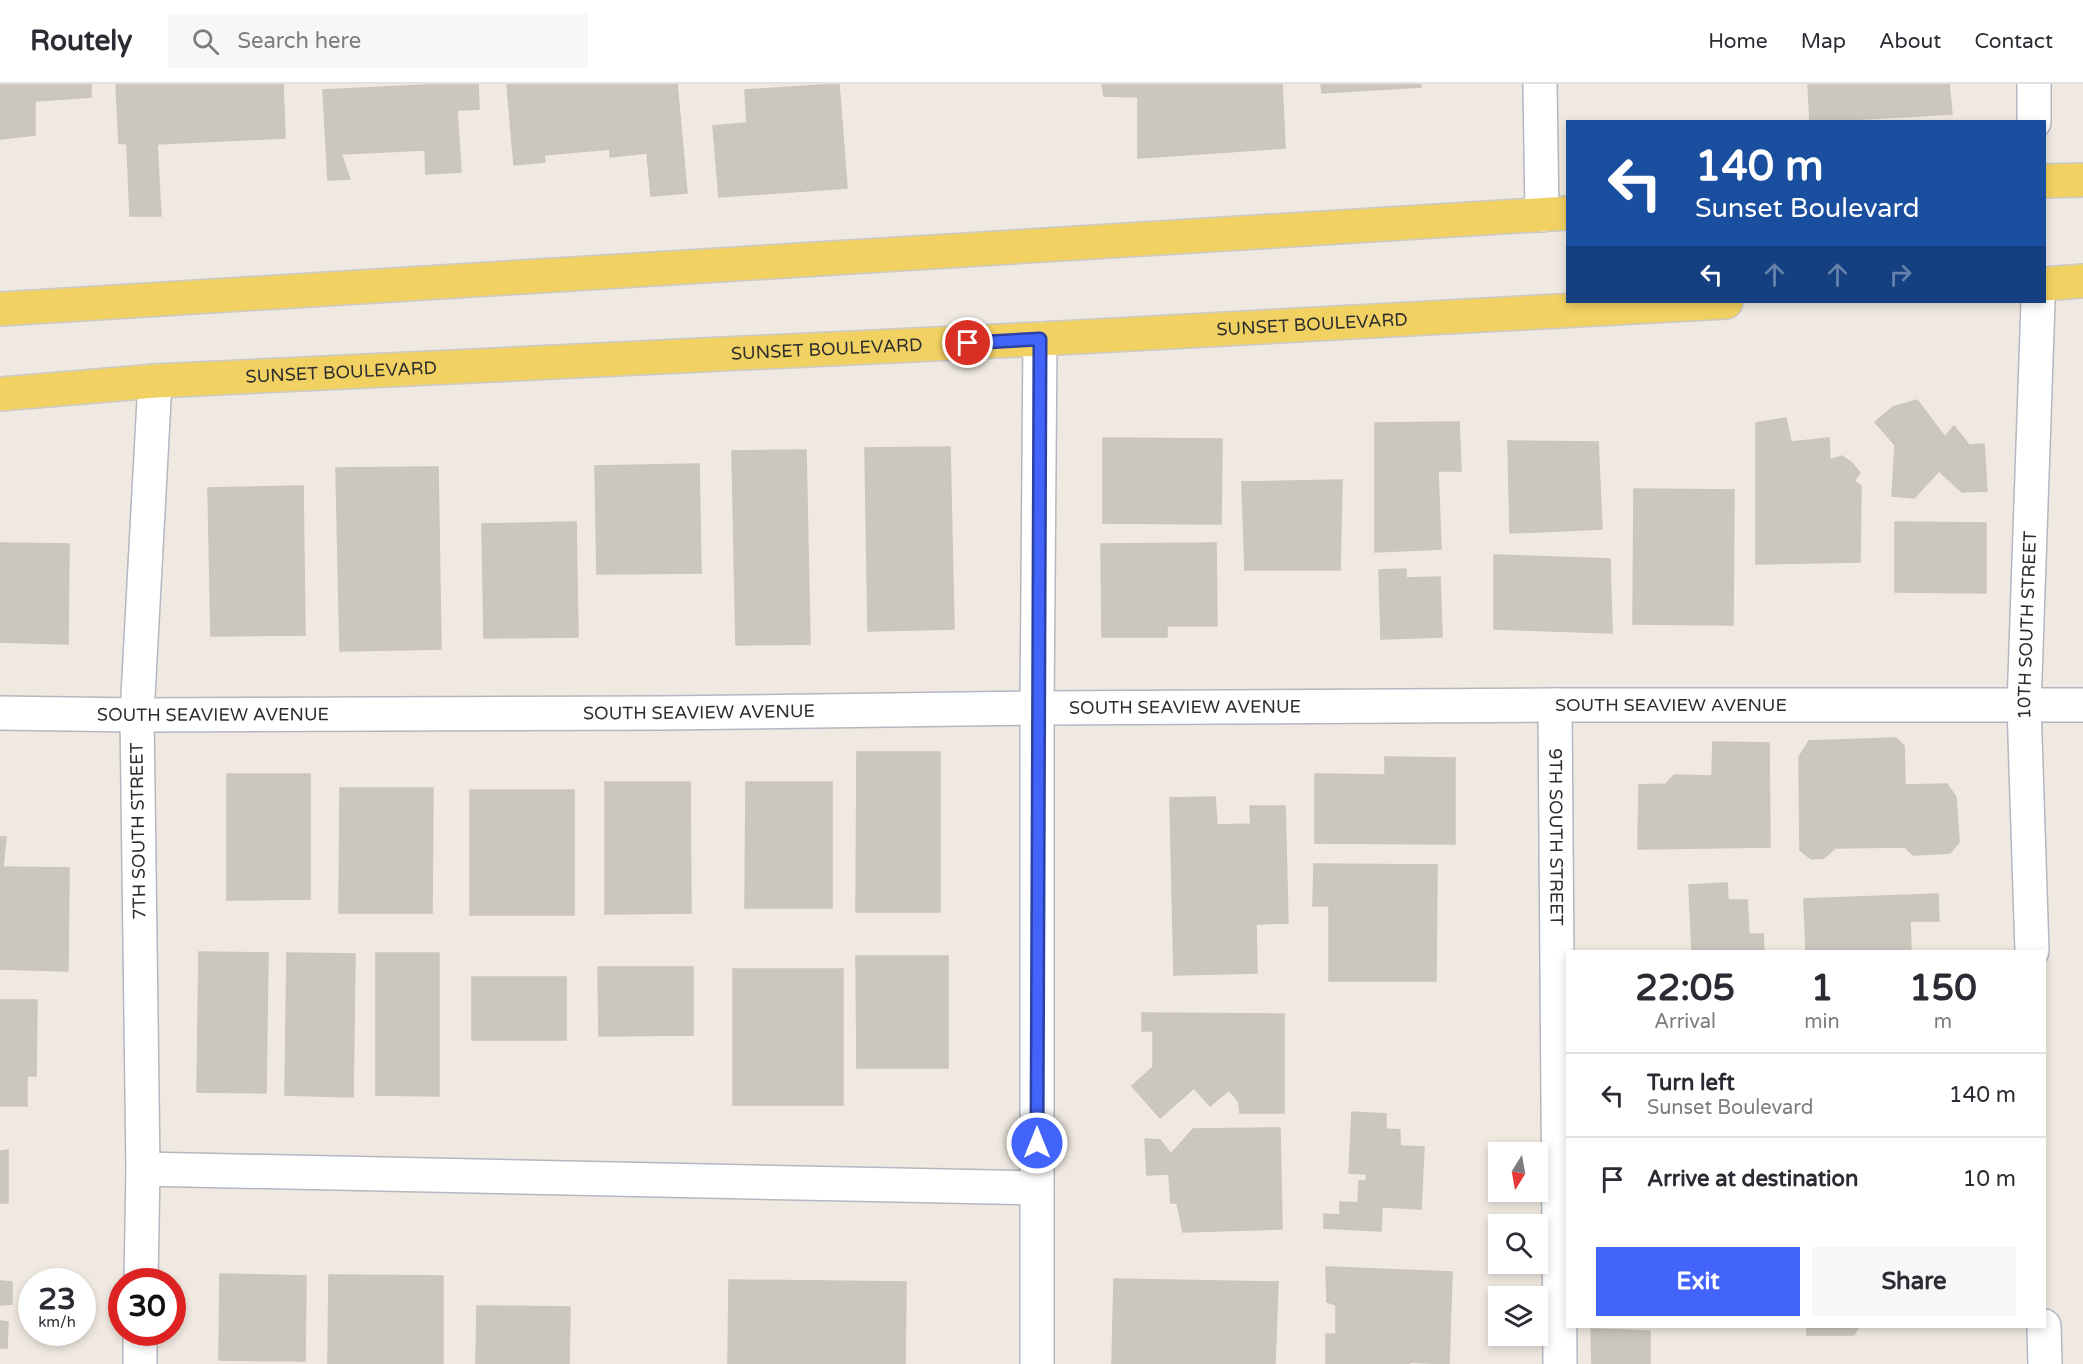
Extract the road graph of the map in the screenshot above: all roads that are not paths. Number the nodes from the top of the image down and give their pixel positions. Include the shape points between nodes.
1 (1540, 84) edge
2 (2034, 84) edge
3 (2034, 120) edge
4 (2083, 180) edge
5 (2046, 181) edge
6 (1555, 214) edge
7 (2083, 281) edge
8 (2046, 284) edge
9 (1707, 303) edge
10 (2038, 303) edge
11 (0, 309) edge
12 (1040, 339) junction
13 (155, 381) junction
14 (0, 394) edge
15 (1555, 705) junction
16 (2083, 705) edge
17 (2024, 706) junction
18 (1037, 708) junction
19 (0, 713) edge
20 (137, 715) junction
21 (2032, 950) edge
22 (143, 1169) junction
23 (1037, 1188) junction
24 (141, 1268) edge
25 (2044, 1328) edge
26 (140, 1346) edge
27 (140, 1364) edge
28 (1037, 1364) edge
29 (1560, 1364) edge
30 (2045, 1364) edge

1 - 6 street
2 - 3 street
4 - 5 main road
6 - 11 main road
7 - 8 main road
9 - 12 main road, SUNSET BOULEVARD
10 - 17 street, 10TH SOUTH STREET
12 - 13 main road, SUNSET BOULEVARD
12 - 18 street
13 - 14 main road, SUNSET BOULEVARD
13 - 20 street, 7TH SOUTH STREET
15 - 17 street, SOUTH SEAVIEW AVENUE
15 - 18 street, SOUTH SEAVIEW AVENUE
15 - 29 street, 9TH SOUTH STREET
16 - 17 street, SOUTH SEAVIEW AVENUE
17 - 21 street, 10TH SOUTH STREET
18 - 20 street, SOUTH SEAVIEW AVENUE
18 - 23 street
19 - 20 street, SOUTH SEAVIEW AVENUE
20 - 22 street, 7TH SOUTH STREET
22 - 23 street
22 - 24 street, 7TH SOUTH STREET
23 - 28 street
25 - 30 street
26 - 27 street

